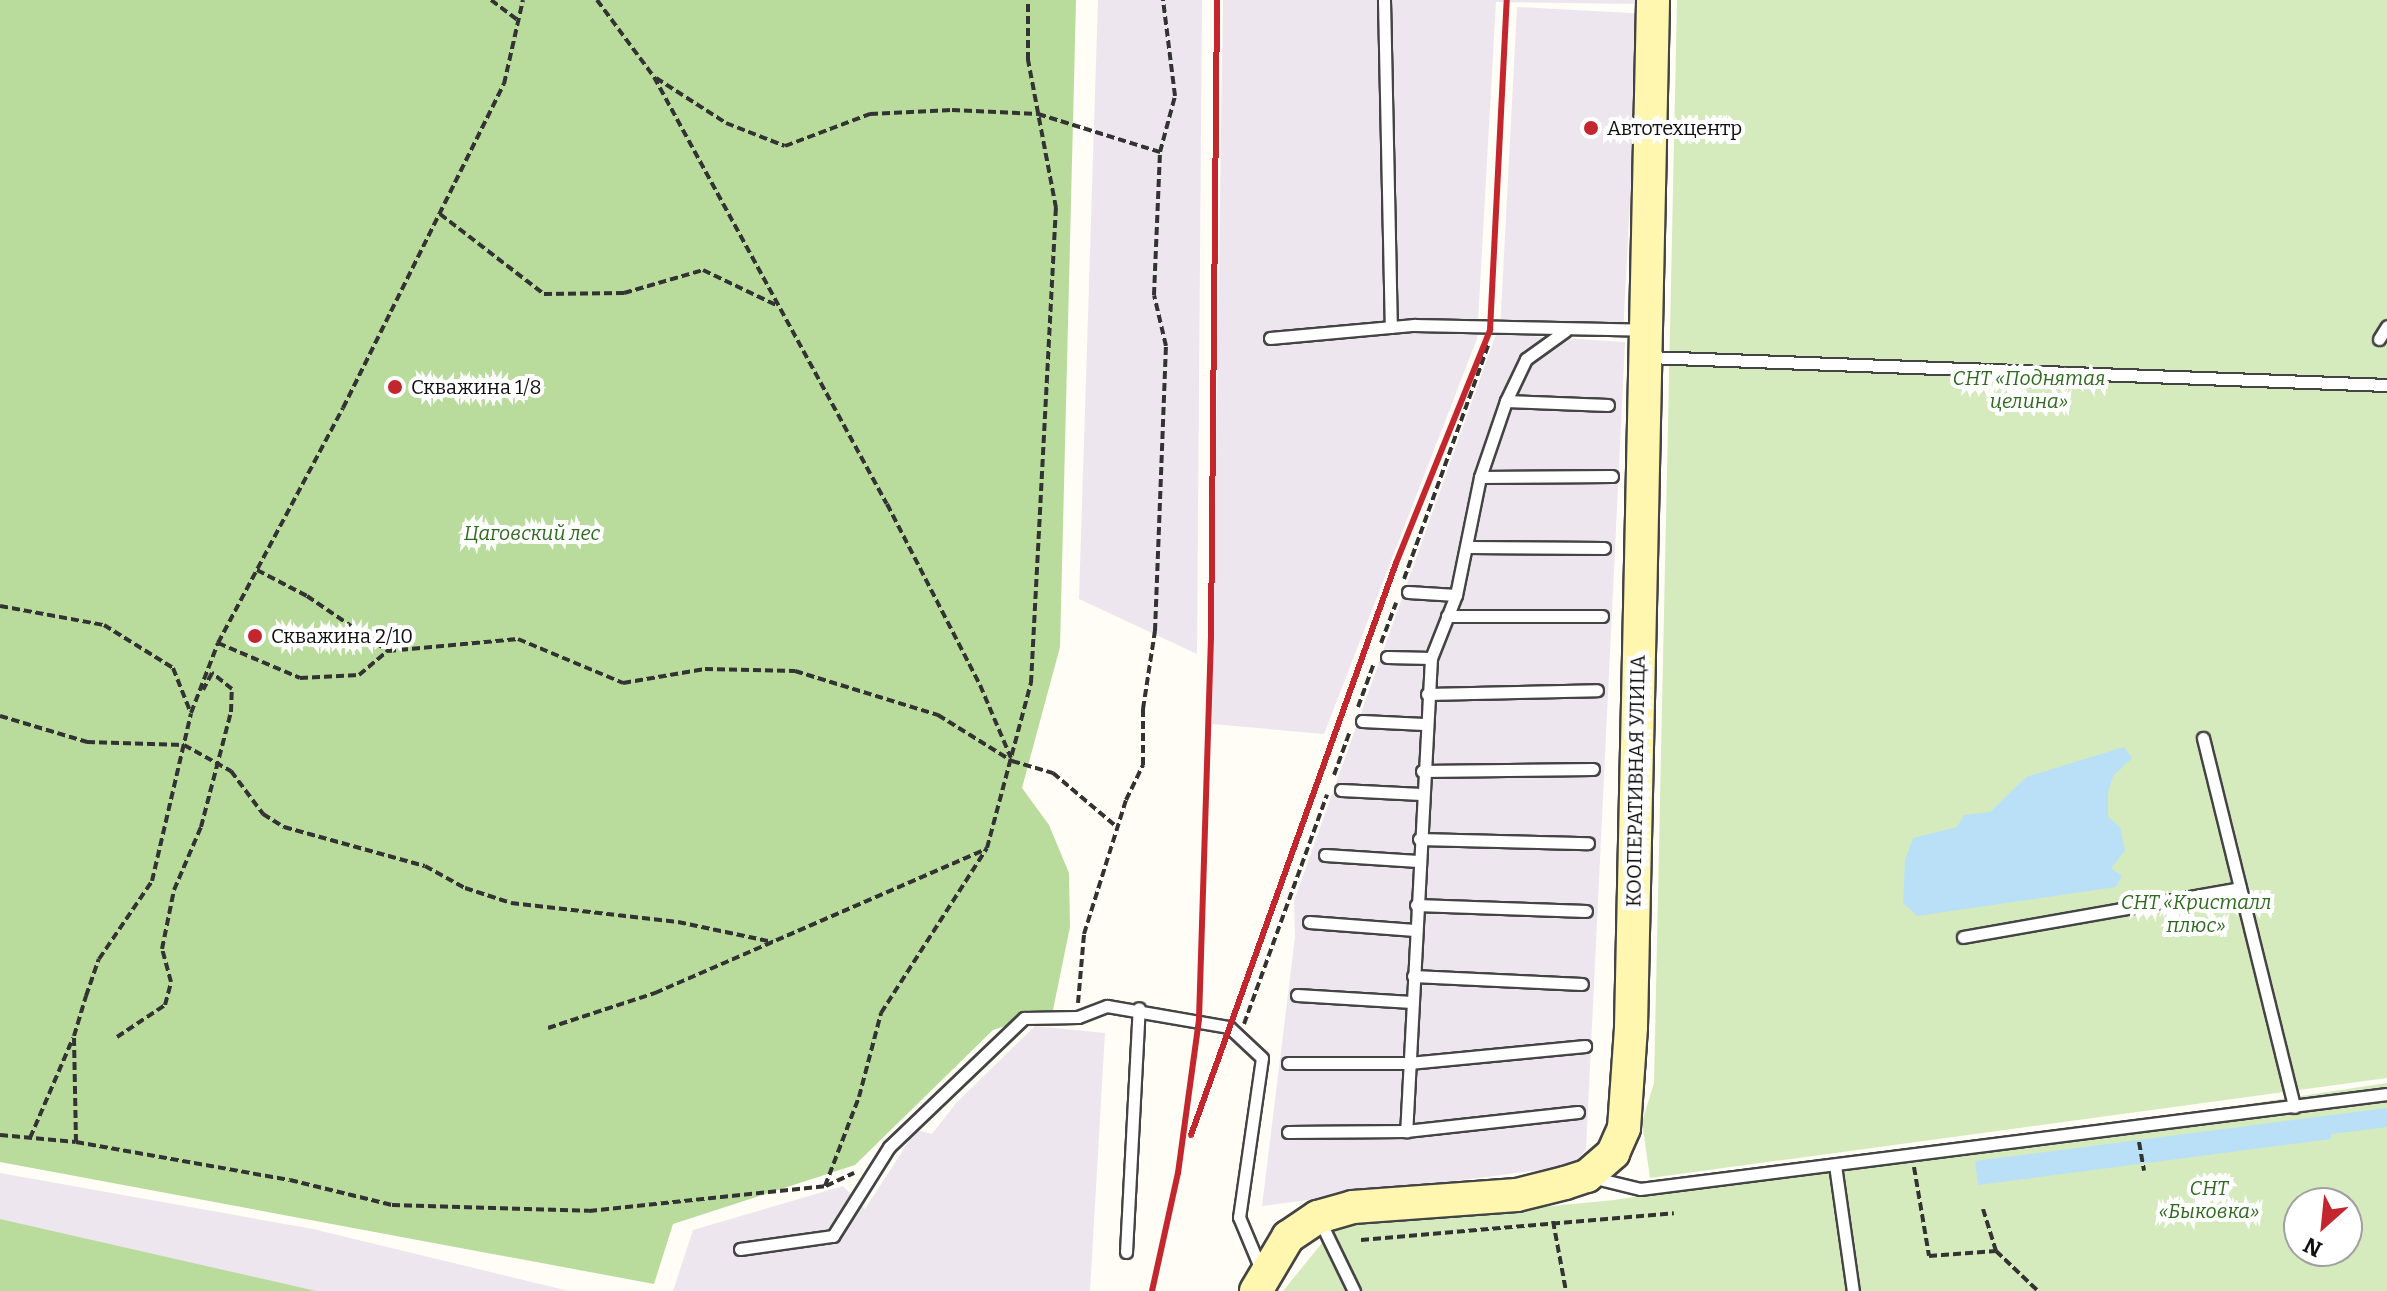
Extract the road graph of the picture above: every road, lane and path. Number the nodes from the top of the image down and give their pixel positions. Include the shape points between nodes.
1 (491, 0) edge
2 (523, 0) edge
3 (597, 0) edge
4 (1028, 0) edge
5 (1163, 0) edge
6 (1384, 0) edge
7 (1653, 0) edge
8 (518, 20) junction
9 (654, 77) junction
10 (1038, 114) junction
11 (1160, 152) junction
12 (440, 214) junction
13 (779, 306) junction
14 (2387, 326) edge
15 (1391, 327) junction
16 (1494, 329) junction
17 (1565, 331) junction
18 (1270, 338) dead end
19 (2379, 339) dead end
20 (1646, 344) junction
21 (2387, 385) edge
22 (1506, 401) junction
23 (1608, 405) dead end
24 (1612, 476) dead end
25 (1480, 477) junction
26 (1468, 547) junction
27 (1604, 548) dead end
28 (257, 570) junction
29 (1405, 588) joint
30 (1456, 595) junction
31 (1397, 599) dead end
32 (0, 606) edge
33 (1447, 616) junction
34 (1602, 616) dead end
35 (218, 643) junction
36 (388, 651) junction
37 (1387, 657) dead end
38 (1431, 658) junction
39 (1597, 690) dead end
40 (1427, 694) junction
41 (196, 702) junction
42 (191, 713) junction
43 (0, 716) edge
44 (1362, 721) dead end
45 (1424, 724) junction
46 (2203, 738) dead end
47 (184, 745) junction
48 (1012, 761) junction
49 (219, 766) junction
50 (1593, 769) dead end
51 (1422, 771) junction
52 (1341, 790) dead end
53 (1421, 794) junction
54 (1118, 828) junction
55 (1419, 839) junction
56 (1588, 843) dead end
57 (987, 848) junction
58 (1325, 855) dead end
59 (1418, 861) junction
60 (2240, 888) junction
61 (1416, 905) junction
62 (1586, 911) dead end
63 (1309, 922) dead end
64 (1415, 930) junction
65 (1963, 937) dead end
66 (773, 942) junction
67 (1413, 976) junction
68 (1582, 984) dead end
69 (1297, 995) dead end
70 (1412, 1002) junction
71 (1139, 1008) junction
72 (1078, 1017) junction
73 (548, 1028) dead end
74 (1241, 1034) junction
75 (74, 1036) junction
76 (117, 1037) dead end
77 (1585, 1046) dead end
78 (1288, 1063) dead end
79 (1409, 1063) junction
80 (2387, 1094) edge
81 (2294, 1107) junction
82 (1578, 1112) dead end
83 (1406, 1131) junction
84 (1288, 1132) dead end
85 (0, 1135) edge
86 (2138, 1137) dead end
87 (30, 1138) junction
88 (76, 1142) junction
89 (1912, 1155) junction
90 (878, 1162) junction
91 (1835, 1165) junction
92 (2144, 1171) dead end
93 (1587, 1176) junction
94 (825, 1186) junction
95 (1983, 1209) dead end
96 (1674, 1213) dead end
97 (1318, 1217) junction
98 (1553, 1221) junction
99 (1361, 1240) dead end
100 (740, 1249) dead end
101 (1996, 1251) junction
102 (1126, 1252) dead end
103 (1259, 1282) edge
104 (1354, 1291) edge
105 (1566, 1291) edge
106 (1853, 1291) edge
107 (2038, 1291) edge

1 - 8 path
2 - 8 path
3 - 9 path
4 - 10 path via 1028,60
5 - 11 path via 1175,96
6 - 15 lane
7 - 20 main road, КООПЕРАТИВНАЯ УЛИЦА
8 - 12 path via 504,84
9 - 10 path via 726,123 785,146 870,114
9 - 13 path
10 - 11 path
10 - 48 path via 1056,208 1031,683
11 - 54 path via 1154,295 1166,346 1155,631 1143,709 1143,765
12 - 13 path via 544,294 624,293 703,270
12 - 28 path
13 - 48 path via 909,546
14 - 19 lane
15 - 16 lane
15 - 18 lane
16 - 17 lane
16 - 29 path
17 - 20 lane
17 - 22 lane via 1526,359
20 - 21 lane
20 - 93 main road, КООПЕРАТИВНАЯ УЛИЦА via 1628,1102 1613,1153
22 - 23 lane
22 - 25 lane
24 - 25 lane
25 - 26 lane
26 - 27 lane
26 - 30 lane
28 - 35 path
28 - 36 path
29 - 30 lane
30 - 33 lane
31 - 74 path
32 - 42 path via 104,625 173,668
33 - 34 lane
33 - 38 lane
35 - 36 path via 300,678 359,675
35 - 41 path
36 - 48 path via 518,639 623,683 705,669 795,671 938,715
37 - 38 lane
38 - 40 lane
39 - 40 lane
40 - 45 lane
41 - 42 path
41 - 49 path via 212,673 232,689
42 - 47 path
43 - 47 path via 87,742
44 - 45 lane
45 - 51 lane
46 - 60 lane
47 - 49 path
47 - 75 path via 152,881 99,959
48 - 54 path via 1053,773
48 - 57 path
49 - 66 path via 231,771 263,814 284,827 425,866 500,900 678,922
49 - 76 path via 174,890 162,949 171,982 165,1005
50 - 51 lane
51 - 53 lane
52 - 53 lane
53 - 55 lane
54 - 72 path via 1084,934
55 - 56 lane
55 - 59 lane
57 - 66 path
57 - 94 path via 881,1013 859,1097
58 - 59 lane
59 - 61 lane
60 - 65 lane
60 - 81 lane
61 - 62 lane
61 - 64 lane
63 - 64 lane
64 - 67 lane
66 - 73 path via 655,993
67 - 68 lane
67 - 70 lane
69 - 70 lane
70 - 79 lane
71 - 72 lane via 1107,1006
71 - 74 lane
71 - 102 lane
72 - 90 lane via 1024,1018 912,1121
74 - 103 lane via 1262,1058 1239,1217
75 - 87 path
75 - 88 path
77 - 79 lane
78 - 79 lane
79 - 83 lane
80 - 81 lane
81 - 89 lane
82 - 83 lane
83 - 84 lane
85 - 87 path
86 - 92 path
87 - 88 path
88 - 94 path via 290,1180 392,1205 589,1211
89 - 91 lane
89 - 101 path via 1929,1256
90 - 94 path
90 - 100 lane via 833,1236
91 - 93 lane via 1640,1189
91 - 106 lane
93 - 97 main road via 1517,1195 1353,1207
95 - 101 path
96 - 98 path
97 - 103 main road via 1288,1237
97 - 104 lane
98 - 99 path
98 - 105 path
101 - 107 path

